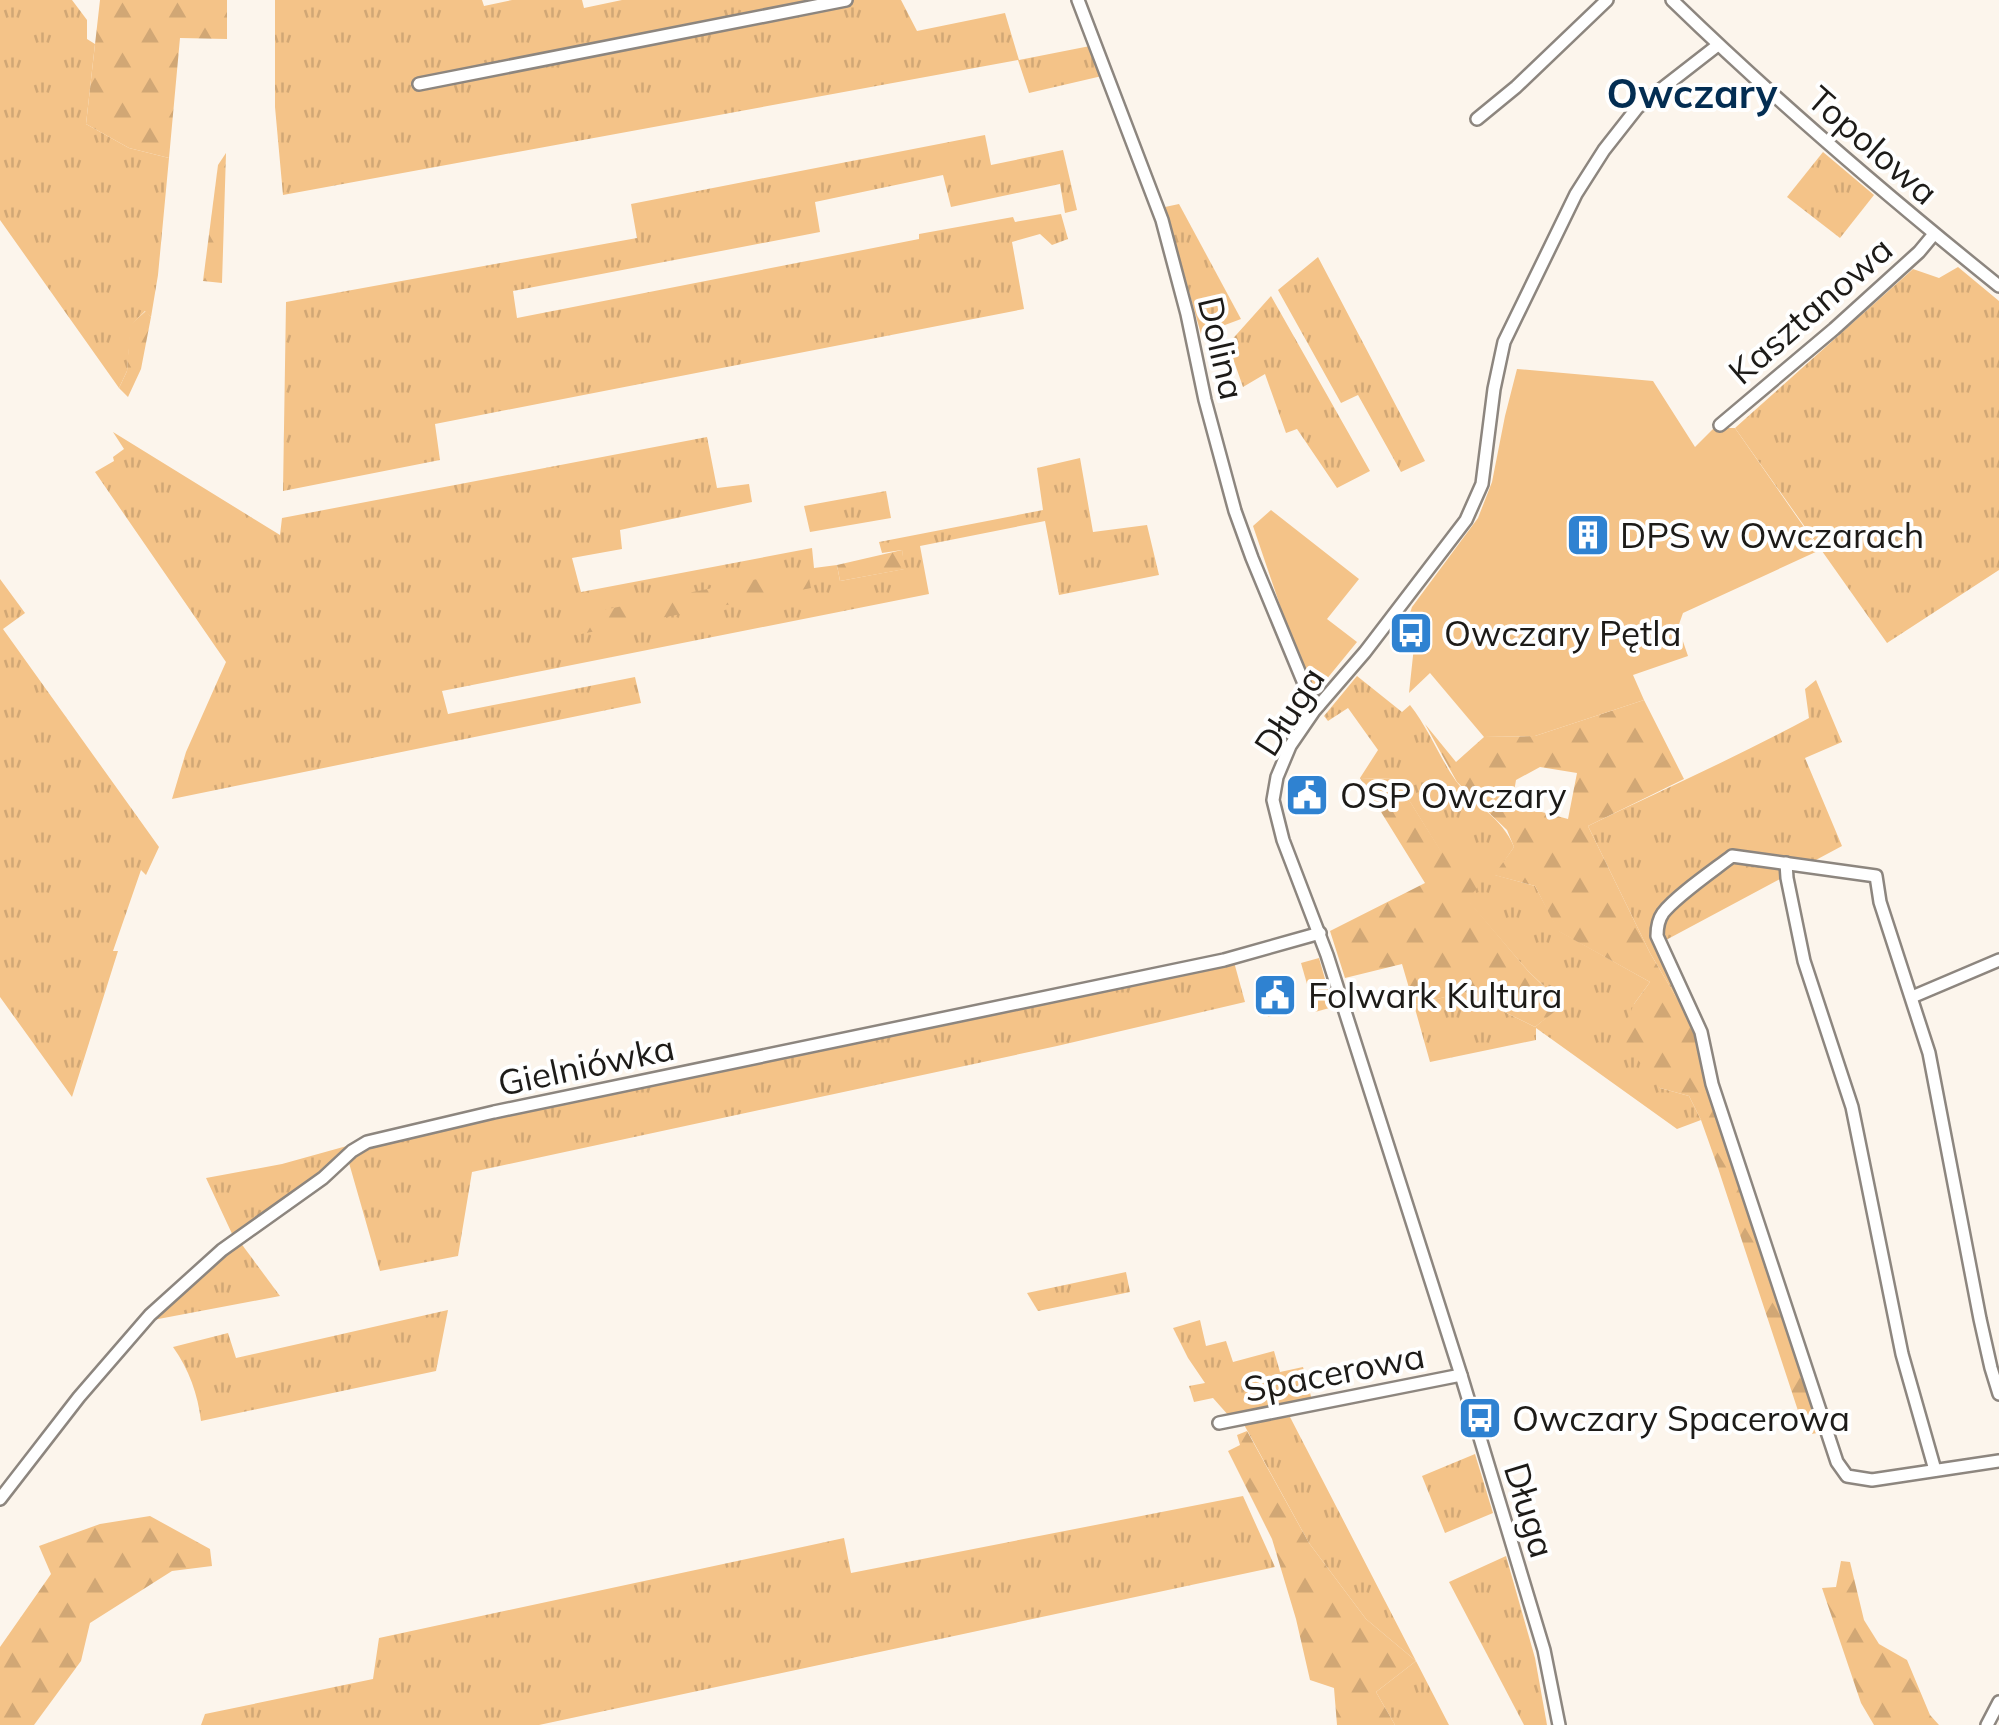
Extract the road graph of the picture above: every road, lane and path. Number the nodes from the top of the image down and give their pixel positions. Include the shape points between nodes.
1 (846, 0) edge
2 (1078, 0) edge
3 (1607, 0) edge
4 (1672, 0) edge
5 (1718, 45) junction
6 (419, 84) dead end
7 (1477, 119) dead end
8 (1934, 234) junction
9 (1999, 286) edge
10 (1720, 425) dead end
11 (1319, 704) junction
12 (1786, 863) junction
13 (1320, 933) junction
14 (1999, 960) edge
15 (1912, 997) junction
16 (1461, 1374) junction
17 (1999, 1394) edge
18 (1219, 1422) dead end
19 (1999, 1461) edge
20 (1935, 1470) junction
21 (0, 1499) edge
22 (1999, 1702) edge
23 (1559, 1725) edge
24 (1987, 1725) edge

1 - 6 street
2 - 11 street, Dolina via 1162,220 1235,511 1305,686
3 - 7 street
4 - 5 street, Topolowa
5 - 8 street, Topolowa
5 - 11 street, Długa via 1637,108 1576,194 1504,342 1482,484 1466,520
8 - 9 street, Topolowa
8 - 10 street, Kasztanowa
11 - 13 street, Długa via 1290,746 1273,800
12 - 15 street via 1876,876
12 - 20 street via 1804,961 1852,1107 1902,1354
12 - 20 street via 1732,856 1671,904 1657,936 1701,1032 1712,1084 1838,1462 1847,1476 1872,1480
13 - 16 street, Długa
13 - 21 street, Gielniówka via 1224,960 368,1142 222,1250 150,1314
14 - 15 street
15 - 17 street
16 - 18 street, Spacerowa
16 - 23 street, Długa via 1544,1650
19 - 20 street
22 - 24 street

